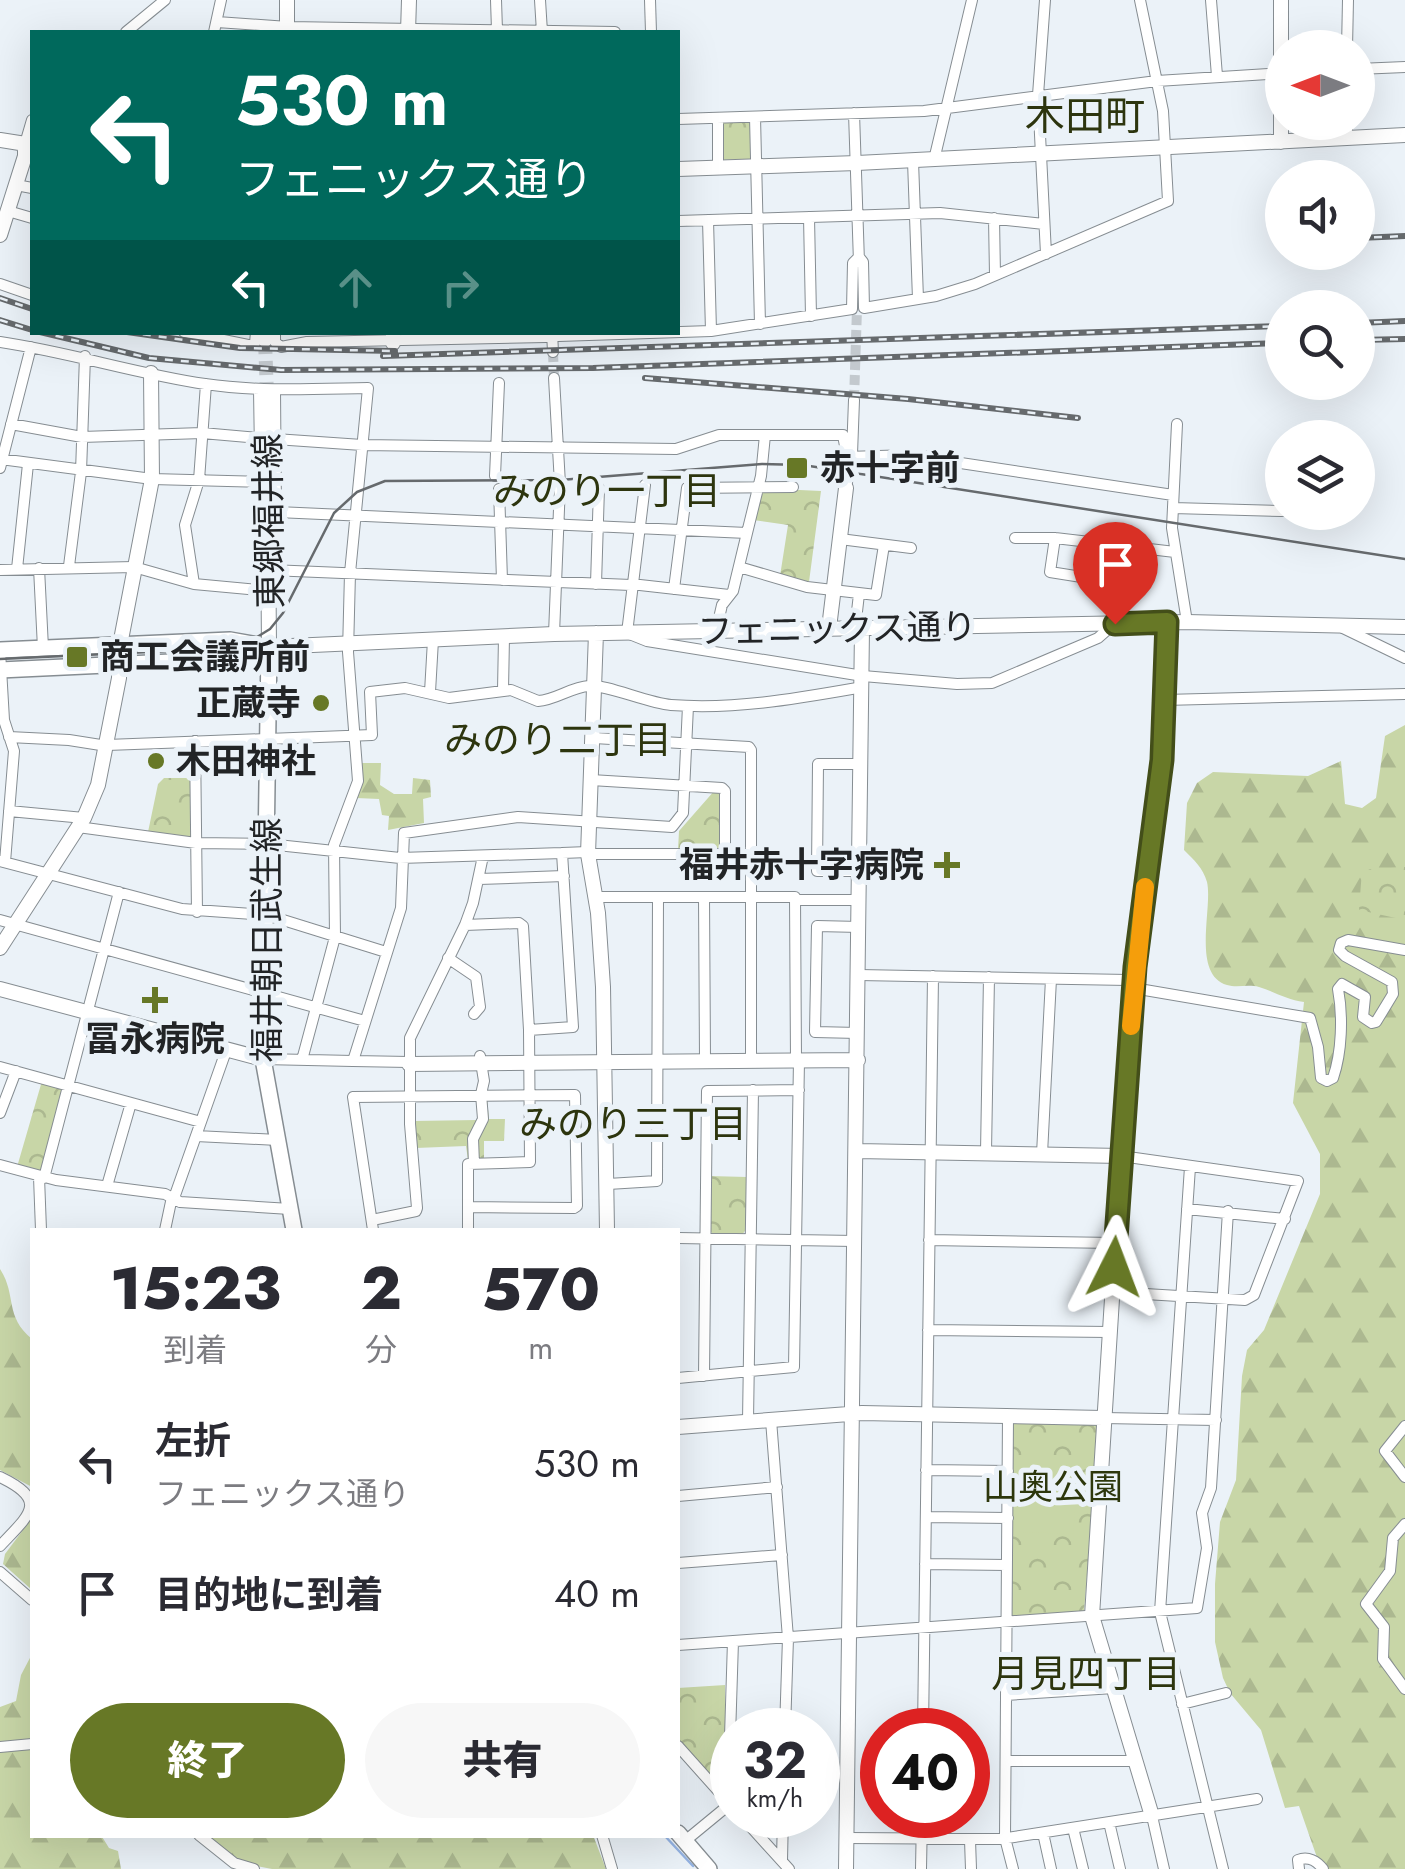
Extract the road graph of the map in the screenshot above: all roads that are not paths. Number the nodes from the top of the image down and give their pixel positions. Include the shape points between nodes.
1 (165, 0) edge
2 (221, 0) edge
3 (288, 0) edge
4 (409, 0) edge
5 (496, 0) edge
6 (540, 0) edge
7 (650, 0) edge
8 (972, 0) edge
9 (1045, 0) edge
10 (1140, 0) edge
11 (1212, 0) edge
12 (1281, 0) edge
13 (1348, 0) edge
14 (216, 27) edge
15 (128, 30) edge
16 (287, 30) edge
17 (362, 30) edge
18 (408, 30) edge
19 (498, 30) edge
20 (542, 30) edge
21 (650, 30) edge
22 (1281, 30) edge
23 (1347, 30) edge
24 (1405, 66) edge
25 (1375, 68) edge
26 (1265, 75) edge
27 (1217, 76) junction
28 (1157, 81) junction
29 (1038, 95) junction
30 (948, 107) junction
31 (854, 113) junction
32 (755, 117) junction
33 (718, 118) junction
34 (680, 120) edge
35 (1375, 132) edge
36 (1405, 135) edge
37 (0, 140) edge
38 (1292, 140) edge
39 (1281, 142) joint
40 (29, 144) edge
41 (1165, 148) junction
42 (1042, 154) junction
43 (934, 160) junction
44 (913, 161) junction
45 (857, 164) junction
46 (756, 167) junction
47 (718, 168) junction
48 (680, 170) edge
49 (16, 184) junction
50 (30, 188) edge
51 (8, 211) junction
52 (915, 214) junction
53 (857, 215) junction
54 (30, 217) edge
55 (809, 217) junction
56 (758, 218) junction
57 (994, 218) junction
58 (708, 220) junction
59 (680, 221) edge
60 (1044, 224) junction
61 (0, 235) edge
62 (1046, 254) junction
63 (858, 256) junction
64 (996, 276) junction
65 (0, 284) edge
66 (30, 294) edge
67 (918, 300) junction
68 (858, 310) tunnel mouth
69 (810, 316) junction
70 (760, 324) junction
71 (711, 331) junction
72 (680, 332) edge
73 (204, 335) edge
74 (264, 335) edge
75 (266, 335) edge
76 (502, 335) edge
77 (548, 335) edge
78 (552, 335) edge
79 (454, 336) edge
80 (393, 338) edge
81 (0, 342) edge
82 (31, 346) junction
83 (553, 352) tunnel mouth
84 (85, 356) junction
85 (150, 373) junction
86 (554, 378) tunnel mouth
87 (499, 383) dead end
88 (206, 384) junction
89 (267, 391) junction
90 (854, 400) tunnel mouth
91 (11, 424) junction
92 (1177, 424) dead end
93 (202, 434) junction
94 (151, 435) junction
95 (765, 435) junction
96 (82, 437) junction
97 (260, 438) junction
98 (276, 440) junction
99 (362, 446) junction
100 (495, 446) junction
101 (556, 446) junction
102 (852, 458) junction
103 (1, 462) edge
104 (28, 464) junction
105 (81, 472) junction
106 (495, 476) dead end
107 (152, 479) junction
108 (199, 480) junction
109 (260, 482) junction
110 (645, 485) dead end
111 (793, 487) dead end
112 (599, 488) dead end
113 (756, 488) junction
114 (846, 488) joint
115 (499, 489) dead end
116 (1173, 502) junction
117 (1265, 510) edge
118 (355, 515) junction
119 (273, 518) junction
120 (500, 522) junction
121 (560, 524) junction
122 (598, 526) junction
123 (639, 528) junction
124 (681, 530) junction
125 (747, 533) junction
126 (1015, 538) dead end
127 (1055, 538) junction
128 (840, 539) junction
129 (884, 545) junction
130 (1120, 546) junction
131 (911, 548) dead end
132 (1175, 552) junction
133 (69, 566) junction
134 (739, 566) junction
135 (134, 567) junction
136 (39, 568) junction
137 (17, 569) junction
138 (0, 570) edge
139 (270, 570) junction
140 (350, 573) junction
141 (502, 580) junction
142 (556, 582) junction
143 (194, 584) junction
144 (596, 584) junction
145 (631, 584) junction
146 (674, 589) junction
147 (270, 591) junction
148 (833, 591) junction
149 (859, 594) junction
150 (730, 595) junction
151 (1167, 622) junction
152 (1187, 622) junction
153 (1115, 624) junction
154 (1338, 626) junction
155 (1405, 627) edge
156 (829, 628) junction
157 (858, 629) junction
158 (716, 632) junction
159 (596, 633) junction
160 (627, 633) junction
161 (554, 634) junction
162 (504, 637) junction
163 (433, 640) junction
164 (348, 644) junction
165 (120, 645) junction
166 (269, 647) junction
167 (42, 648) junction
168 (0, 650) edge
169 (1405, 658) edge
170 (120, 664) junction
171 (1, 670) edge
172 (863, 681) junction
173 (596, 686) junction
174 (503, 690) junction
175 (430, 692) junction
176 (1405, 694) edge
177 (1164, 700) junction
178 (688, 706) junction
179 (2, 720) edge
180 (354, 736) junction
181 (10, 738) junction
182 (594, 738) junction
183 (269, 739) junction
184 (195, 742) junction
185 (686, 744) junction
186 (107, 746) junction
187 (862, 764) junction
188 (592, 780) junction
189 (684, 786) junction
190 (9, 811) junction
191 (589, 821) junction
192 (81, 822) junction
193 (196, 842) junction
194 (268, 844) junction
195 (333, 850) junction
196 (562, 853) junction
197 (588, 853) junction
198 (725, 854) junction
199 (750, 854) junction
200 (483, 856) junction
201 (404, 858) junction
202 (2, 861) edge
203 (861, 872) junction
204 (48, 874) junction
205 (564, 876) junction
206 (480, 879) junction
207 (119, 892) junction
208 (596, 897) junction
209 (658, 897) junction
210 (704, 897) junction
211 (749, 897) junction
212 (794, 900) junction
213 (860, 900) junction
214 (197, 912) junction
215 (266, 915) junction
216 (7, 922) edge
217 (465, 925) junction
218 (860, 927) junction
219 (334, 937) junction
220 (0, 948) edge
221 (105, 950) junction
222 (1405, 950) edge
223 (386, 952) junction
224 (448, 958) junction
225 (859, 975) junction
226 (933, 976) junction
227 (989, 978) junction
228 (1052, 978) junction
229 (1134, 984) junction
230 (0, 989) edge
231 (262, 994) junction
232 (316, 1008) junction
233 (88, 1013) junction
234 (474, 1014) dead end
235 (365, 1021) junction
236 (529, 1030) junction
237 (858, 1033) junction
238 (226, 1051) junction
239 (263, 1059) junction
240 (480, 1059) junction
241 (751, 1059) junction
242 (302, 1060) junction
243 (606, 1060) junction
244 (659, 1060) junction
245 (705, 1060) junction
246 (798, 1060) junction
247 (858, 1060) junction
248 (353, 1061) junction
249 (530, 1062) junction
250 (409, 1063) junction
251 (0, 1067) edge
252 (16, 1071) junction
253 (69, 1086) junction
254 (753, 1090) junction
255 (799, 1090) junction
256 (481, 1094) junction
257 (530, 1094) junction
258 (410, 1096) junction
259 (131, 1103) junction
260 (0, 1113) edge
261 (201, 1122) junction
262 (196, 1136) junction
263 (278, 1140) junction
264 (857, 1151) junction
265 (931, 1151) junction
266 (986, 1152) junction
267 (1042, 1154) junction
268 (1121, 1156) junction
269 (474, 1164) junction
270 (0, 1165) edge
271 (1190, 1167) junction
272 (42, 1177) junction
273 (608, 1184) junction
274 (107, 1186) junction
275 (173, 1197) junction
276 (468, 1207) junction
277 (1187, 1208) junction
278 (290, 1209) junction
279 (1228, 1211) junction
280 (1285, 1219) junction
281 (373, 1225) edge
282 (41, 1228) edge
283 (165, 1228) edge
284 (294, 1228) edge
285 (468, 1228) edge
286 (607, 1228) edge
287 (680, 1238) edge
288 (705, 1239) junction
289 (751, 1239) junction
290 (797, 1240) junction
291 (929, 1240) junction
292 (855, 1241) junction
293 (1116, 1243) junction
294 (1112, 1292) junction
295 (1181, 1296) junction
296 (1221, 1299) junction
297 (928, 1330) junction
298 (1110, 1332) junction
299 (748, 1372) junction
300 (704, 1376) junction
301 (680, 1378) edge
302 (854, 1414) junction
303 (928, 1416) junction
304 (1008, 1417) junction
305 (1103, 1418) junction
306 (771, 1420) junction
307 (1172, 1420) junction
308 (1216, 1420) junction
309 (748, 1421) junction
310 (1405, 1426) edge
311 (680, 1427) edge
312 (926, 1470) junction
313 (1008, 1470) junction
314 (1405, 1477) edge
315 (0, 1478) edge
316 (776, 1487) junction
317 (680, 1496) edge
318 (926, 1517) junction
319 (1008, 1518) junction
320 (1405, 1524) edge
321 (0, 1546) edge
322 (782, 1555) junction
323 (680, 1563) edge
324 (925, 1564) junction
325 (1007, 1565) junction
326 (0, 1572) edge
327 (30, 1598) edge
328 (1160, 1612) junction
329 (1092, 1616) junction
330 (1006, 1622) junction
331 (924, 1628) junction
332 (850, 1634) junction
333 (788, 1638) junction
334 (733, 1641) junction
335 (680, 1646) edge
336 (1114, 1688) junction
337 (1405, 1689) edge
338 (1226, 1692) dead end
339 (1006, 1695) junction
340 (1182, 1704) junction
341 (732, 1708) edge
342 (786, 1708) edge
343 (923, 1708) edge
344 (30, 1744) edge
345 (0, 1747) edge
346 (680, 1748) edge
347 (1006, 1761) junction
348 (1136, 1761) junction
349 (710, 1782) edge
350 (1257, 1800) dead end
351 (1208, 1808) junction
352 (1152, 1816) junction
353 (710, 1817) edge
354 (1109, 1822) junction
355 (1073, 1828) junction
356 (1043, 1832) junction
357 (681, 1837) edge
358 (203, 1838) edge
359 (603, 1838) edge
360 (761, 1838) edge
361 (784, 1838) edge
362 (847, 1838) junction
363 (1005, 1838) junction
364 (922, 1840) junction
365 (970, 1840) junction
366 (786, 1865) edge
367 (705, 1868) edge
368 (254, 1869) edge
369 (612, 1869) edge
370 (846, 1869) edge
371 (921, 1869) edge
372 (972, 1869) edge
373 (1013, 1869) edge
374 (1051, 1869) edge
375 (1083, 1869) edge
376 (1120, 1869) edge
377 (1164, 1869) edge
378 (1223, 1869) edge
379 (1299, 1869) edge
380 (1323, 1869) edge

1 - 15 street
2 - 14 street
3 - 16 street
4 - 18 street
5 - 19 street
6 - 20 street
7 - 21 street
8 - 30 street
9 - 29 street
10 - 28 street
11 - 27 street
12 - 22 street
13 - 23 street
14 - 16 street
16 - 17 street
17 - 18 street
24 - 25 street
26 - 27 street
27 - 28 street
28 - 29 street
28 - 41 street
29 - 30 street
29 - 42 street
30 - 31 street
30 - 43 street
31 - 32 street
31 - 45 street
32 - 33 street
32 - 46 street
33 - 34 street
33 - 47 street
35 - 36 street
37 - 40 street
38 - 39 street
39 - 41 street
40 - 49 street
41 - 42 street
41 - 62 street via 1168,201
42 - 43 street
42 - 60 street
43 - 44 street
44 - 45 street
44 - 52 street
45 - 46 street
45 - 53 street
46 - 47 street
46 - 56 street
47 - 48 street
49 - 50 street
49 - 51 street
51 - 54 street
51 - 61 street
52 - 53 street
52 - 57 street
52 - 67 street
53 - 55 street
53 - 63 street
55 - 56 street
55 - 69 street
56 - 58 street
56 - 70 street
57 - 60 street
57 - 64 street
58 - 59 street
58 - 71 street
60 - 62 street
62 - 64 street
63 - 67 street via 864,262 864,308
63 - 68 street
63 - 69 street via 852,309
64 - 67 street
65 - 66 street
69 - 70 street
70 - 71 street
71 - 72 street
73 - 74 street via 250,345
75 - 80 street via 281,347
76 - 77 street
76 - 79 street
78 - 83 street
79 - 80 street
81 - 82 street
82 - 84 street
82 - 91 street
84 - 85 street
84 - 96 street
85 - 88 street
85 - 94 street
86 - 101 street
87 - 100 street
88 - 89 street
88 - 93 street
89 - 97 street
89 - 98 street
89 - 99 street via 368,388
89 - 119 street, 東郷福井線
90 - 102 street
91 - 96 street
91 - 103 street
92 - 116 street
93 - 94 street
93 - 97 street
93 - 108 street
94 - 96 street
94 - 107 street
95 - 101 street via 710,436 676,449
95 - 102 street via 843,435
95 - 113 street
96 - 105 street
97 - 109 street
98 - 99 street
98 - 119 street
99 - 100 street
99 - 118 street
100 - 101 street
100 - 106 street
101 - 121 street
102 - 114 street
102 - 116 street via 954,458
103 - 104 street
104 - 105 street
104 - 137 street
105 - 107 street
105 - 133 street
107 - 108 street
107 - 135 street
108 - 109 street
108 - 143 street via 186,526
109 - 119 street via 261,515
110 - 123 street
111 - 113 street
112 - 122 street
113 - 124 street via 687,488
113 - 125 street
114 - 128 street
115 - 120 street
116 - 117 street
116 - 132 street
118 - 119 street
118 - 120 street
118 - 140 street
119 - 139 street, 東郷福井線
120 - 121 street
120 - 141 street
121 - 122 street
121 - 142 street
122 - 123 street
122 - 144 street
123 - 124 street
123 - 145 street
124 - 125 street
124 - 146 street
125 - 134 street
126 - 127 street
127 - 130 street
127 - 130 street via 1050,572 1113,582
128 - 129 street
128 - 148 street
129 - 131 street
129 - 149 street via 876,595
130 - 132 street
132 - 152 street
133 - 135 street
133 - 136 street
134 - 148 street
134 - 150 street
135 - 143 street
135 - 165 street
136 - 137 street
136 - 167 street
137 - 138 street
139 - 140 street
139 - 147 street, 東郷福井線
140 - 141 street
140 - 164 street
141 - 142 street
142 - 144 street
142 - 161 street
143 - 147 street
144 - 145 street
145 - 146 street
145 - 160 street
146 - 150 street
147 - 166 street, 東郷福井線
148 - 149 street
148 - 156 street
149 - 157 street
150 - 158 street
151 - 152 street, フェニックス通り
151 - 153 street, フェニックス通り
151 - 177 street
152 - 154 street, フェニックス通り
153 - 157 street, フェニックス通り
153 - 172 street via 1098,638 992,683
154 - 155 street, フェニックス通り
154 - 169 street
156 - 157 street, フェニックス通り
156 - 158 street, フェニックス通り
157 - 172 street
158 - 160 street, フェニックス通り
159 - 160 street, フェニックス通り
159 - 161 street, フェニックス通り
159 - 173 street
160 - 172 street
161 - 162 street, フェニックス通り
162 - 163 street, フェニックス通り
162 - 174 street
163 - 164 street, フェニックス通り
163 - 175 street
164 - 166 street, フェニックス通り
164 - 180 street
165 - 166 main road, フェニックス通り via 230,640
165 - 167 main road, フェニックス通り
165 - 170 street
166 - 170 main road, フェニックス通り via 234,659
166 - 183 main road, 福井朝日武生線
167 - 168 main road, フェニックス通り
168 - 171 street
170 - 171 main road, フェニックス通り
170 - 186 street
171 - 179 street
172 - 178 street via 761,704
172 - 187 street
173 - 174 street via 538,701
173 - 178 street
173 - 182 street
174 - 175 street via 449,698
175 - 180 street via 370,692 372,735
176 - 177 street
177 - 229 street
178 - 185 street
179 - 181 street
180 - 183 street
180 - 195 street via 358,781
181 - 186 street
181 - 190 street
182 - 185 street
182 - 188 street
183 - 184 street
183 - 194 main road, 福井朝日武生線
184 - 186 street
184 - 193 street
185 - 189 street
185 - 199 street via 751,750
186 - 192 street
187 - 203 street
187 - 203 street via 818,764 817,870
188 - 189 street
188 - 191 street
189 - 191 street via 682,813 672,827
189 - 198 street via 725,791
190 - 192 street
190 - 202 street
191 - 197 street
191 - 201 street via 505,818 404,833
192 - 193 street
192 - 204 street
193 - 194 street
193 - 214 street
194 - 195 street
194 - 215 main road, 福井朝日武生線
195 - 201 street
195 - 219 street
196 - 197 street
196 - 200 street
196 - 205 street
197 - 198 street
197 - 208 street
198 - 199 street
199 - 211 street
200 - 201 street
200 - 206 street
201 - 223 street via 401,908
202 - 204 street
203 - 213 street
204 - 207 street
204 - 216 street
205 - 206 street
205 - 236 street via 573,1027
206 - 217 street
207 - 214 street
207 - 221 street
208 - 209 street
208 - 243 street
209 - 210 street
209 - 244 street
210 - 211 street
210 - 245 street
211 - 212 street
211 - 241 street
212 - 213 street
212 - 246 street
213 - 218 street
214 - 215 street
215 - 219 street
215 - 231 main road, 福井朝日武生線
216 - 220 street
216 - 221 street
217 - 224 street
217 - 236 street via 523,926
218 - 225 street
218 - 237 street via 817,926 815,1032
219 - 223 street
219 - 232 street
221 - 231 street
221 - 233 street
222 - 229 street via 1341,944 1345,956 1392,982 1393,994 1372,1023 1363,1017 1365,997 1342,984 1338,989 1338,1062 1328,1081 1321,1078 1310,1018
223 - 235 street
224 - 234 street via 476,977 480,1007
224 - 250 street via 413,1027
225 - 226 street
225 - 237 street
226 - 227 street
226 - 265 street
227 - 228 street
227 - 266 street
228 - 229 street
228 - 267 street
229 - 268 street
230 - 233 street
231 - 232 street
231 - 239 main road, 福井朝日武生線
232 - 235 street
232 - 242 street
233 - 238 street
233 - 253 street
235 - 248 street
236 - 249 street
237 - 247 street
238 - 239 street
238 - 261 street
239 - 242 street
239 - 263 main road, 福井朝日武生線
240 - 249 street
240 - 250 street
240 - 256 street
241 - 245 street
241 - 246 street
242 - 248 street
243 - 244 street
243 - 249 street
243 - 273 street
244 - 245 street
244 - 273 street via 657,1180
246 - 247 street
246 - 255 street
247 - 264 street
248 - 250 street
249 - 257 street
250 - 258 street
251 - 252 street
252 - 253 street
252 - 260 street
253 - 259 street
253 - 272 street
254 - 255 street
254 - 288 street via 707,1090
254 - 289 street
255 - 290 street
256 - 257 street
256 - 258 street
256 - 269 street via 484,1118 473,1139
257 - 269 street via 530,1162
257 - 276 street via 575,1096 577,1206
258 - 281 street via 417,1208
258 - 281 street via 351,1101
259 - 261 street
259 - 274 street
261 - 262 street
262 - 263 street
262 - 275 street
263 - 278 main road, 福井朝日武生線
264 - 265 street
264 - 292 street
265 - 266 street
265 - 291 street
266 - 267 street
267 - 268 street
268 - 271 street
268 - 293 street
269 - 276 street via 468,1164
270 - 272 street
271 - 277 street
271 - 280 street via 1298,1181
272 - 274 street
272 - 282 street
273 - 286 street
274 - 275 street
275 - 278 street
275 - 283 street
276 - 285 street
277 - 279 street
277 - 295 street
278 - 284 main road, 福井朝日武生線
279 - 280 street
279 - 296 street
280 - 296 street via 1254,1296
287 - 288 street
288 - 289 street
288 - 300 street
289 - 290 street
289 - 299 street
290 - 292 street
290 - 299 street via 794,1367
291 - 293 street
291 - 297 street
292 - 302 street
293 - 294 street
294 - 295 street
294 - 298 street
295 - 296 street
295 - 307 street
296 - 308 street
297 - 298 street
297 - 303 street
298 - 305 street
299 - 300 street
299 - 309 street
300 - 301 street
302 - 303 street
302 - 306 street
302 - 332 street
303 - 304 street
303 - 312 street
304 - 305 street
304 - 313 street
305 - 307 street
305 - 329 street
306 - 309 street
306 - 316 street
307 - 308 street
307 - 328 street
308 - 328 street via 1198,1608
309 - 311 street
310 - 314 street via 1385,1451
312 - 313 street
312 - 318 street
313 - 319 street
315 - 321 street via 30,1499 26,1517
316 - 317 street
316 - 322 street
318 - 319 street
318 - 324 street
319 - 325 street
320 - 337 street via 1393,1538 1390,1571 1366,1604 1384,1626 1383,1659
322 - 323 street
322 - 333 street
324 - 325 street
324 - 331 street
325 - 330 street
326 - 327 street
328 - 329 street
328 - 340 street
329 - 330 street
329 - 336 street
330 - 331 street
330 - 339 street
331 - 332 street
331 - 343 street
332 - 333 street
332 - 362 street
333 - 334 street
333 - 342 street
334 - 335 street
334 - 341 street
336 - 339 street
336 - 348 street
338 - 340 street
339 - 347 street
340 - 351 street
344 - 345 street
346 - 349 street
347 - 348 street
347 - 363 street
348 - 352 street
350 - 351 street
351 - 352 street
351 - 378 street
352 - 354 street
352 - 377 street
353 - 357 street
354 - 355 street
354 - 376 street
355 - 356 street
355 - 375 street
356 - 363 street
356 - 374 street
357 - 367 main road
358 - 368 street via 234,1863
359 - 369 street
360 - 366 street
361 - 366 street
362 - 364 street
362 - 370 street
363 - 365 street
363 - 373 street
364 - 365 street
364 - 371 street
365 - 372 street
379 - 380 street via 1304,1858

